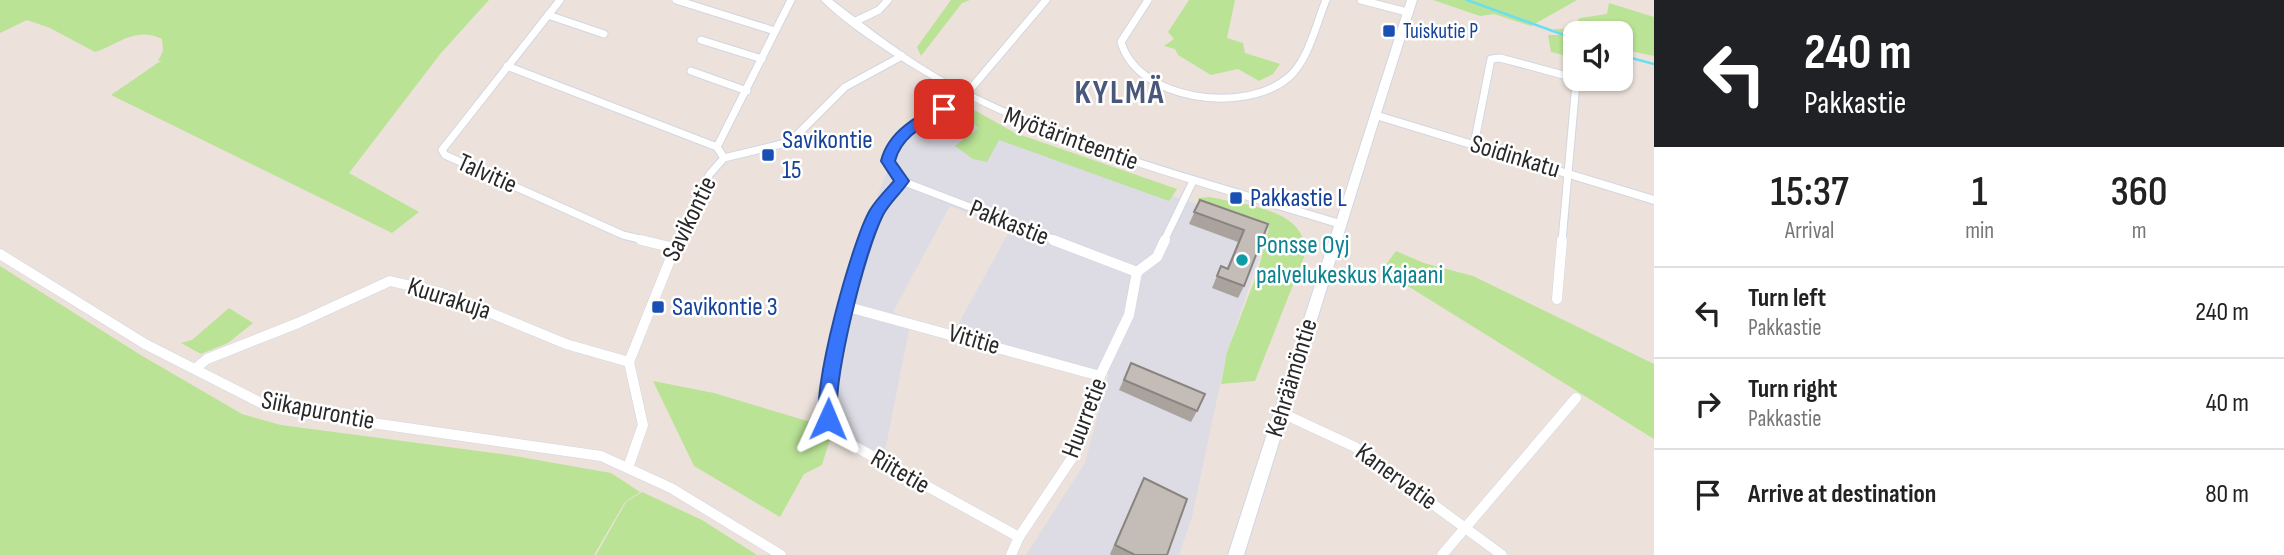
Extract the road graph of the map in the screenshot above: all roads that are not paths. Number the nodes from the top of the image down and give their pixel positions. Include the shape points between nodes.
1 (560, 0) edge
2 (676, 0) edge
3 (791, 0) edge
4 (826, 0) edge
5 (888, 0) edge
6 (1046, 0) edge
7 (1148, 0) edge
8 (1326, 0) edge
9 (1361, 0) edge
10 (1412, 0) edge
11 (1407, 12) junction
12 (548, 15) junction
13 (854, 22) junction
14 (775, 31) junction
15 (604, 34) dead end
16 (701, 40) dead end
17 (902, 56) junction
18 (762, 58) junction
19 (507, 66) junction
20 (691, 71) dead end
21 (747, 91) junction
22 (964, 95) junction
23 (1375, 115) junction
24 (1474, 145) junction
25 (717, 147) junction
26 (724, 158) junction
27 (1567, 174) junction
28 (902, 181) junction
29 (1193, 181) junction
30 (1654, 200) edge
31 (1341, 224) junction
32 (674, 247) junction
33 (0, 254) edge
34 (1137, 272) junction
35 (1558, 299) dead end
36 (848, 307) junction
37 (629, 362) junction
38 (196, 368) junction
39 (1100, 376) junction
40 (1577, 398) dead end
41 (1282, 413) junction
42 (629, 465) junction
43 (1465, 528) junction
44 (1018, 537) junction
45 (781, 555) edge
46 (1011, 555) edge
47 (1236, 555) edge
48 (1442, 555) edge
49 (1502, 555) edge

1 - 12 street, Talvitie
2 - 14 street
3 - 14 street
4 - 13 street, Myötärinteentie
5 - 13 street via 879,10
6 - 22 street
7 - 8 street via 1121,42 1125,58 1170,87 1216,99 1259,91 1290,76
9 - 11 street
10 - 11 street, Kehräämöntie
11 - 23 street, Kehräämöntie
12 - 15 street
12 - 19 street, Talvitie
13 - 17 street, Myötärinteentie
14 - 18 street
16 - 18 street
17 - 22 street, Myötärinteentie
17 - 26 street, Savikontie via 845,87 790,142
18 - 21 street
19 - 25 street
19 - 32 street, Talvitie via 443,146 445,155 623,235
20 - 21 street
21 - 25 street
22 - 28 street via 897,139 888,161
22 - 29 street, Myötärinteentie via 1056,137
23 - 24 street, Soidinkatu
23 - 31 street, Kehräämöntie
24 - 27 street, Soidinkatu
24 - 27 street via 1491,59 1567,76 1576,83
25 - 26 street
26 - 32 street, Savikontie via 709,175
27 - 30 street, Soidinkatu
27 - 35 street
28 - 34 street, Pakkastie
28 - 36 street, Riitetie via 871,225
29 - 31 street, Myötärinteentie
29 - 34 street via 1157,257
31 - 41 street, Kehräämöntie
32 - 37 street, Savikontie
33 - 38 street, Siikapurontie via 145,344
34 - 39 street, Huurretie via 1129,315
36 - 39 street, Vititie
36 - 44 street, Riitetie via 827,389 833,429 845,441
37 - 38 street, Kuurakuja via 566,344 442,293 390,281 207,359
37 - 42 street via 643,425
38 - 42 street, Siikapurontie via 263,404 296,412 547,447
39 - 44 street, Huurretie via 1078,449
40 - 43 street
41 - 43 street, Kanervatie via 1355,447
41 - 47 street, Kehräämöntie
42 - 45 street, Siikapurontie
43 - 48 street
43 - 49 street, Kanervatie
44 - 46 street, Huurretie

